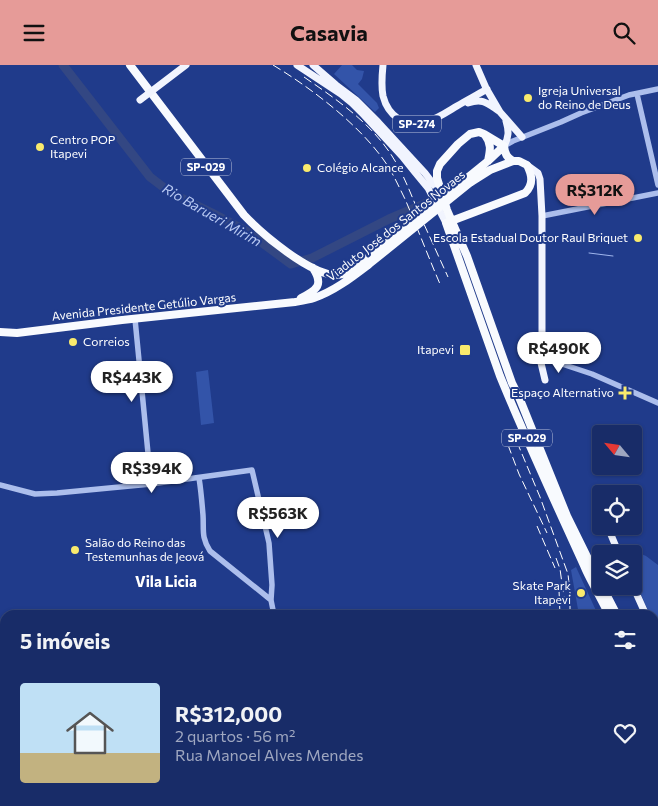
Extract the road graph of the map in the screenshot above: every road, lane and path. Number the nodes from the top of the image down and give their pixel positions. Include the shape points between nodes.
1 (130, 65) edge
2 (186, 65) edge
3 (297, 65) edge
4 (314, 65) edge
5 (383, 65) edge
6 (476, 65) edge
7 (487, 89) junction
8 (658, 89) edge
9 (637, 94) junction
10 (139, 101) dead end
11 (458, 105) junction
12 (500, 112) junction
13 (505, 119) junction
14 (484, 134) junction
15 (522, 137) junction
16 (504, 146) junction
17 (488, 161) junction
18 (514, 161) junction
19 (527, 165) junction
20 (469, 180) junction
21 (658, 185) edge
22 (658, 193) edge
23 (441, 195) junction
24 (542, 216) junction
25 (448, 221) junction
26 (366, 263) junction
27 (312, 268) junction
28 (290, 303) junction
29 (135, 319) junction
30 (0, 332) edge
31 (541, 357) junction
32 (545, 380) dead end
33 (658, 403) edge
34 (199, 478) junction
35 (151, 484) junction
36 (0, 485) edge
37 (592, 565) edge
38 (607, 595) edge
39 (637, 595) edge
40 (271, 600) junction
41 (273, 610) edge
42 (606, 610) edge
43 (614, 610) edge
44 (644, 610) edge

1 - 27 highway, SP-029 via 244,215 259,231
2 - 10 main road, bridge
3 - 25 main road via 352,103 402,156
4 - 23 main road via 372,116
5 - 11 main road, SP-274 via 385,103 394,116 405,123 426,122
6 - 7 main road
7 - 11 main road, SP-274
7 - 12 main road
8 - 9 street
9 - 15 street
9 - 21 street
11 - 12 main road via 480,100
12 - 13 main road
13 - 15 main road
13 - 16 main road via 508,135
14 - 16 highway
14 - 17 highway via 489,140
14 - 23 highway, SP-029 via 470,134 440,164 436,178
15 - 16 street, SP-029
16 - 17 highway, Viaduto José dos Santos Novaes / SP-029
16 - 18 highway via 506,155
17 - 20 highway, Viaduto José dos Santos Novaes / SP-029
18 - 19 highway
18 - 20 highway, Viaduto José dos Santos Novaes / SP-029
19 - 24 main road via 540,176
19 - 25 highway via 532,180 525,193
20 - 26 highway, Viaduto José dos Santos Novaes / SP-029, bridge
22 - 24 street
23 - 25 highway, SP-029
24 - 31 main road
25 - 37 highway, SP-029 via 467,256 512,383 567,516
25 - 42 highway, SP-029 via 510,401
26 - 27 highway, SP-029 via 332,275
26 - 28 highway, Viaduto José dos Santos Novaes / SP-029 via 355,275 330,291
27 - 28 highway, SP-029 via 318,279 316,288
28 - 29 highway, Avenida Presidente Getúlio Vargas / SP-029
29 - 30 highway, Avenida Presidente Getúlio Vargas / SP-029 via 17,333
29 - 35 street
31 - 32 main road
31 - 33 street via 584,371
34 - 35 street
34 - 40 street via 202,529 210,551
34 - 40 street via 252,470 269,543
35 - 36 street via 49,493 21,491
38 - 43 highway, SP-029
39 - 44 main road
40 - 41 street

